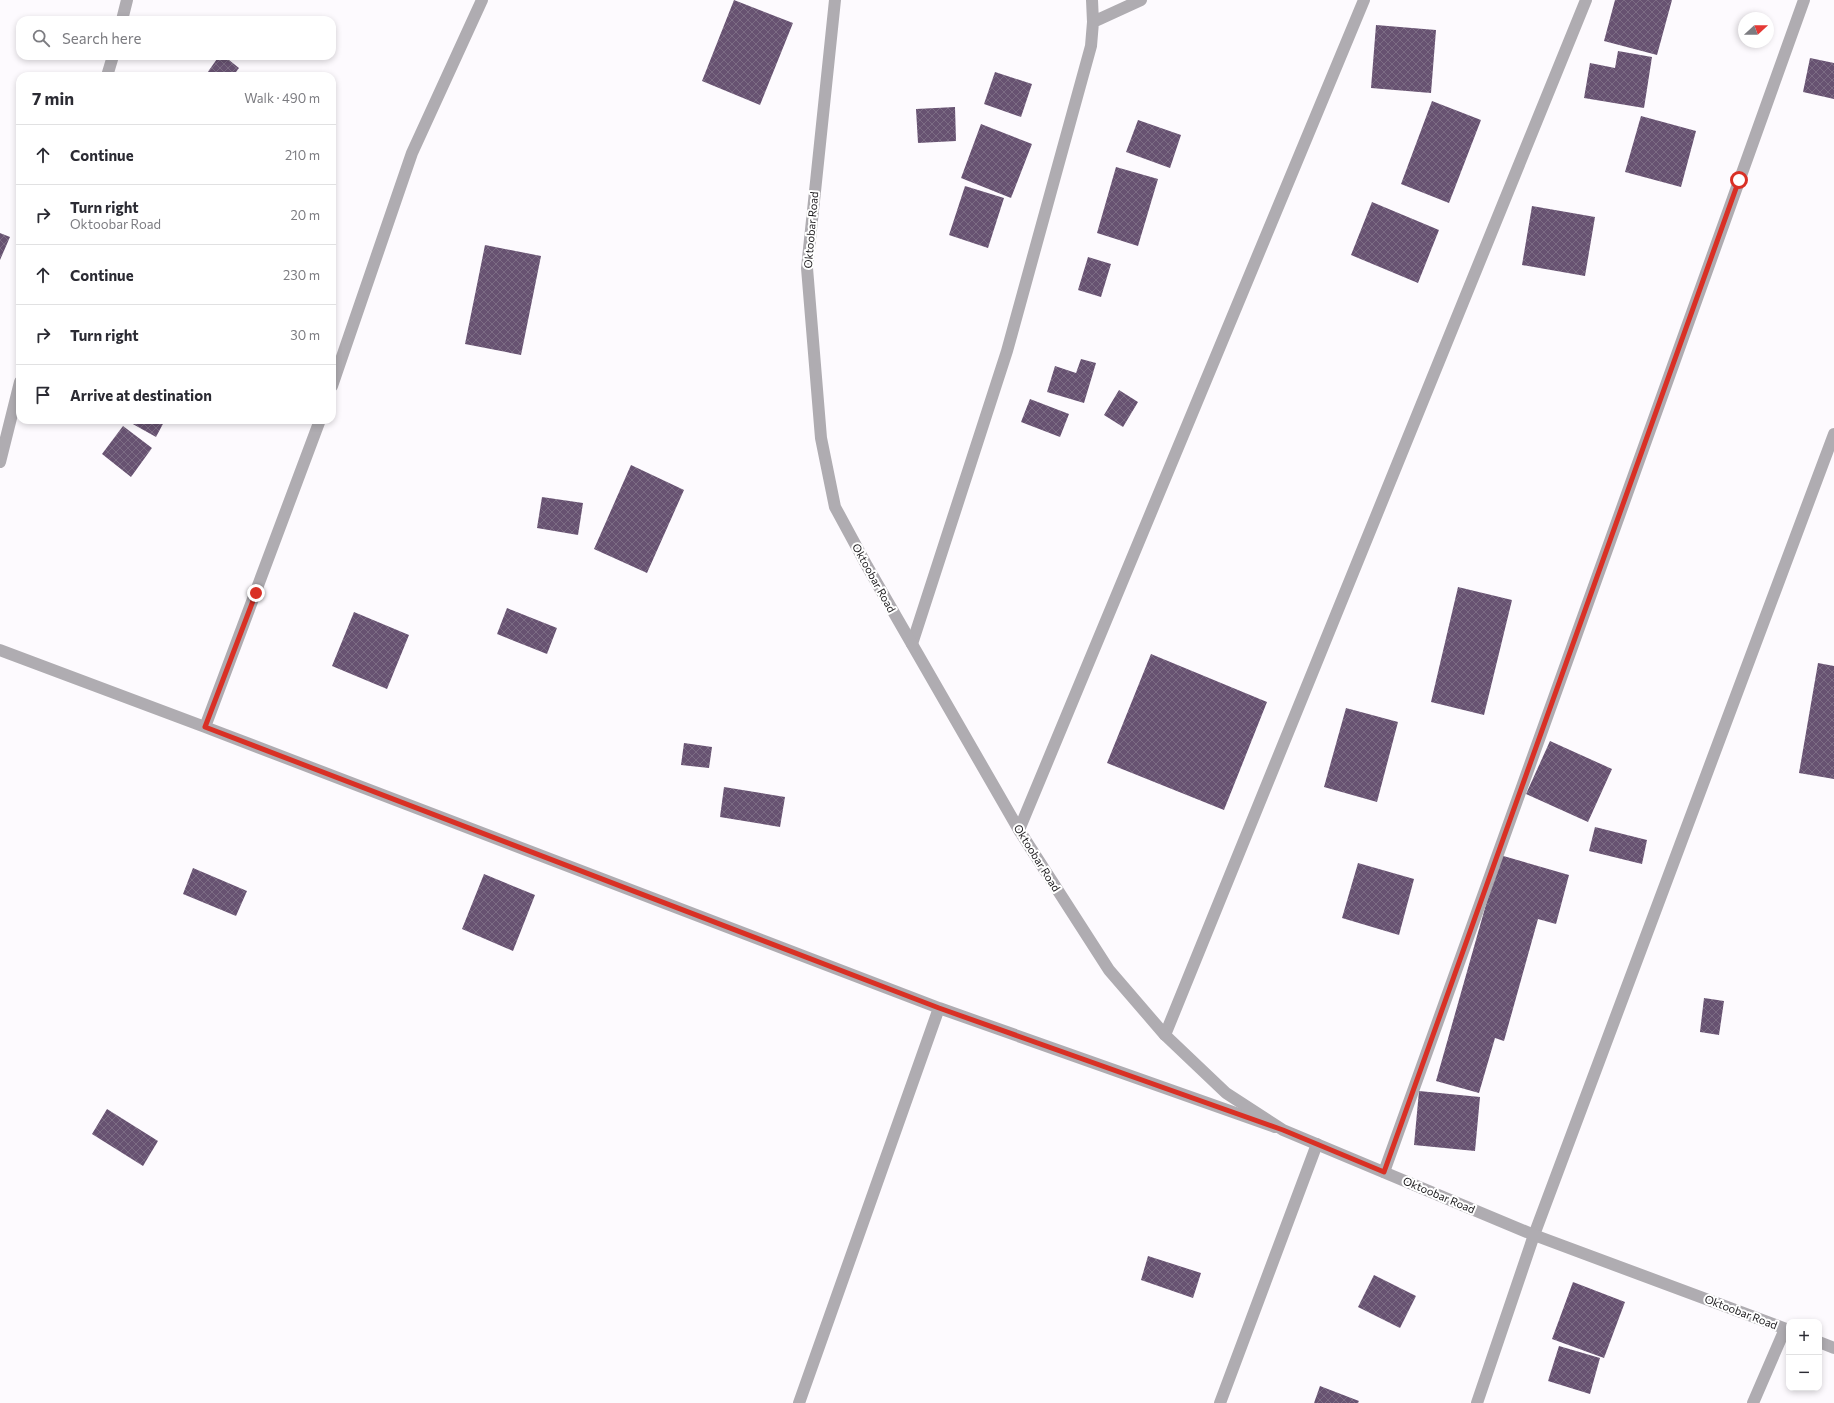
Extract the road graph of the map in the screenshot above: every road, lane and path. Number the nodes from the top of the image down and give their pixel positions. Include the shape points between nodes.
1 (127, 0) edge
2 (482, 0) edge
3 (834, 0) edge
4 (1092, 0) edge
5 (1142, 0) edge
6 (1364, 0) edge
7 (1586, 0) edge
8 (1804, 0) edge
9 (123, 16) edge
10 (1094, 22) junction
11 (112, 60) edge
12 (108, 72) edge
13 (336, 374) edge
14 (16, 398) edge
15 (319, 424) edge
16 (1834, 434) edge
17 (0, 462) edge
18 (912, 644) junction
19 (0, 650) edge
20 (205, 727) junction
21 (1019, 830) junction
22 (939, 1008) junction
23 (1165, 1035) junction
24 (1283, 1130) junction
25 (1317, 1144) junction
26 (1384, 1172) junction
27 (1534, 1235) junction
28 (1786, 1329) edge
29 (1786, 1331) edge
30 (1822, 1343) edge
31 (1834, 1348) edge
32 (799, 1403) edge
33 (1220, 1403) edge
34 (1477, 1403) edge
35 (1753, 1403) edge

1 - 9 street
2 - 13 street via 412,153
3 - 18 street, Oktoobar Road via 807,268 821,438 835,507
4 - 10 street
5 - 10 street
6 - 21 street
7 - 23 street
8 - 26 street
10 - 18 street via 1091,46 1007,351
11 - 12 street
14 - 17 street
15 - 20 street
16 - 27 street
18 - 21 street, Oktoobar Road
19 - 20 street
20 - 22 street
21 - 23 street, Oktoobar Road via 1109,970
22 - 24 street
22 - 32 street
23 - 24 street, Oktoobar Road via 1226,1092
24 - 25 street, Oktoobar Road
25 - 26 street, Oktoobar Road
25 - 33 street
26 - 27 street, Oktoobar Road
27 - 28 street, Oktoobar Road
27 - 34 street
29 - 35 street
30 - 31 street

